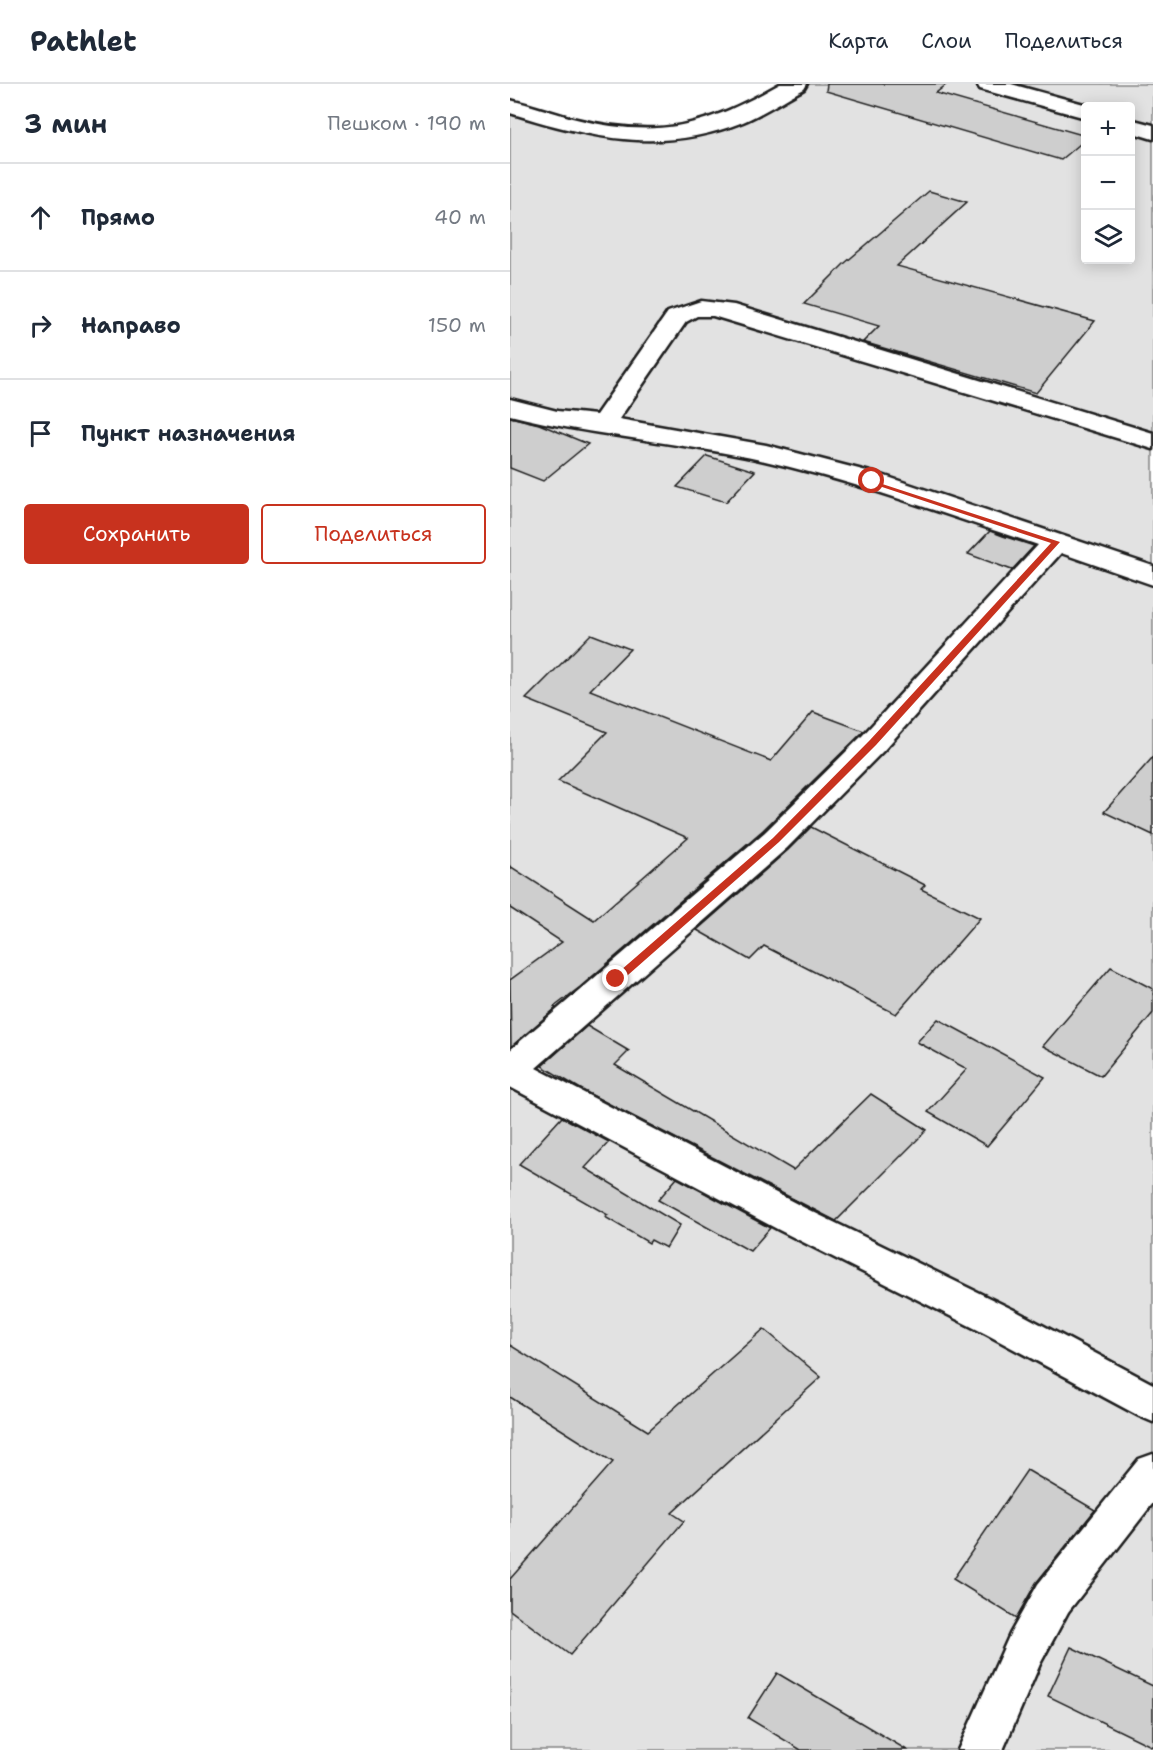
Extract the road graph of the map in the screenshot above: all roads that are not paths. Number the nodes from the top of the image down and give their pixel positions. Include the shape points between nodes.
1 (796, 84) edge
2 (988, 84) edge
3 (510, 106) edge
4 (1081, 111) edge
5 (1135, 126) edge
6 (1153, 132) edge
7 (510, 407) edge
8 (603, 424) junction
9 (1153, 441) edge
10 (1056, 542) junction
11 (1153, 576) edge
12 (510, 1070) edge
13 (1153, 1404) edge
14 (1153, 1472) edge
15 (980, 1750) edge

1 - 3 street via 734,118 700,129 649,136 594,131
2 - 4 street
5 - 6 street
7 - 8 street via 557,419
8 - 9 street via 677,317 704,308 725,310
8 - 10 street via 766,453 872,481
10 - 11 street
10 - 12 street via 873,742 776,840
12 - 13 street
14 - 15 street via 1053,1598 1025,1649

